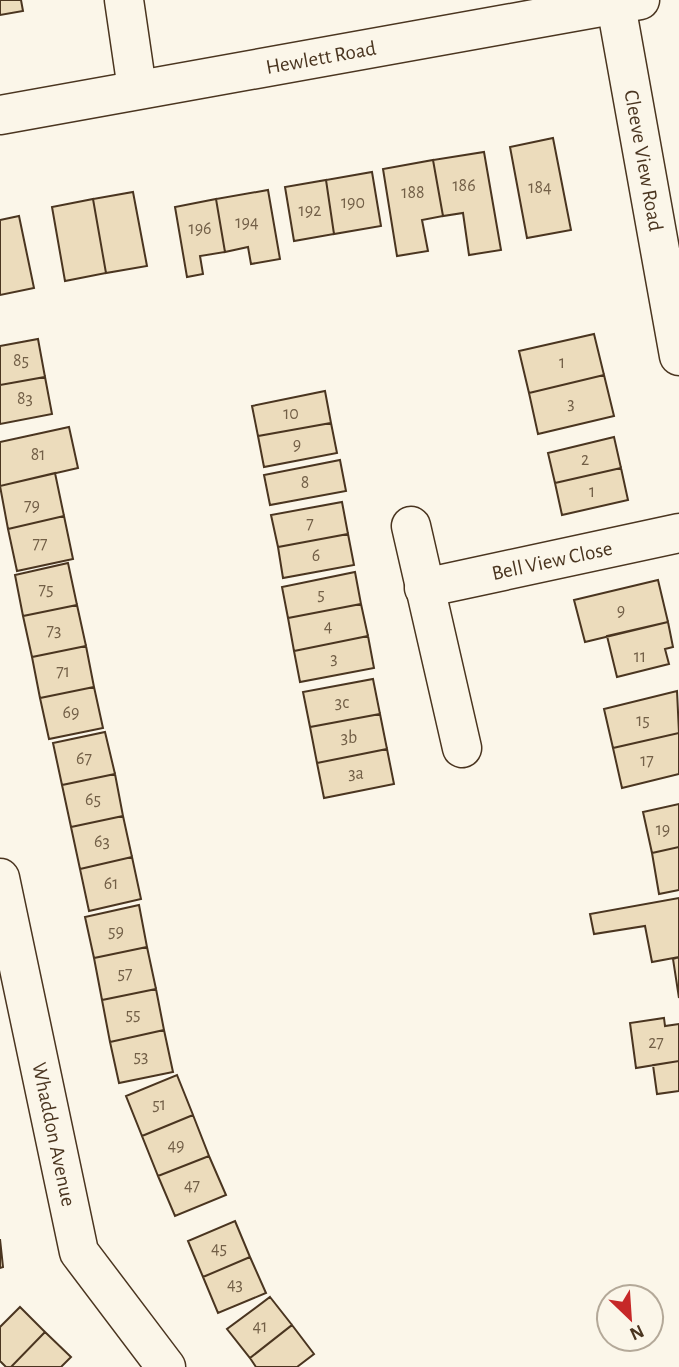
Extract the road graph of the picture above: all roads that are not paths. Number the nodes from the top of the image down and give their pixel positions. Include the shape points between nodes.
1 (124, 0) edge
2 (628, 2) edge
3 (137, 89) junction
4 (0, 114) edge
5 (679, 355) edge
6 (411, 526) dead end
7 (679, 533) edge
8 (424, 588) junction
9 (462, 748) dead end
10 (0, 878) edge
11 (166, 1367) edge

1 - 3 street
2 - 3 street, Hewlett Road
2 - 5 street, Cleeve View Road
3 - 4 street, Hewlett Road
6 - 8 street
7 - 8 street, Bell View Close
8 - 9 street
10 - 11 street, Whaddon Avenue via 79,1252

